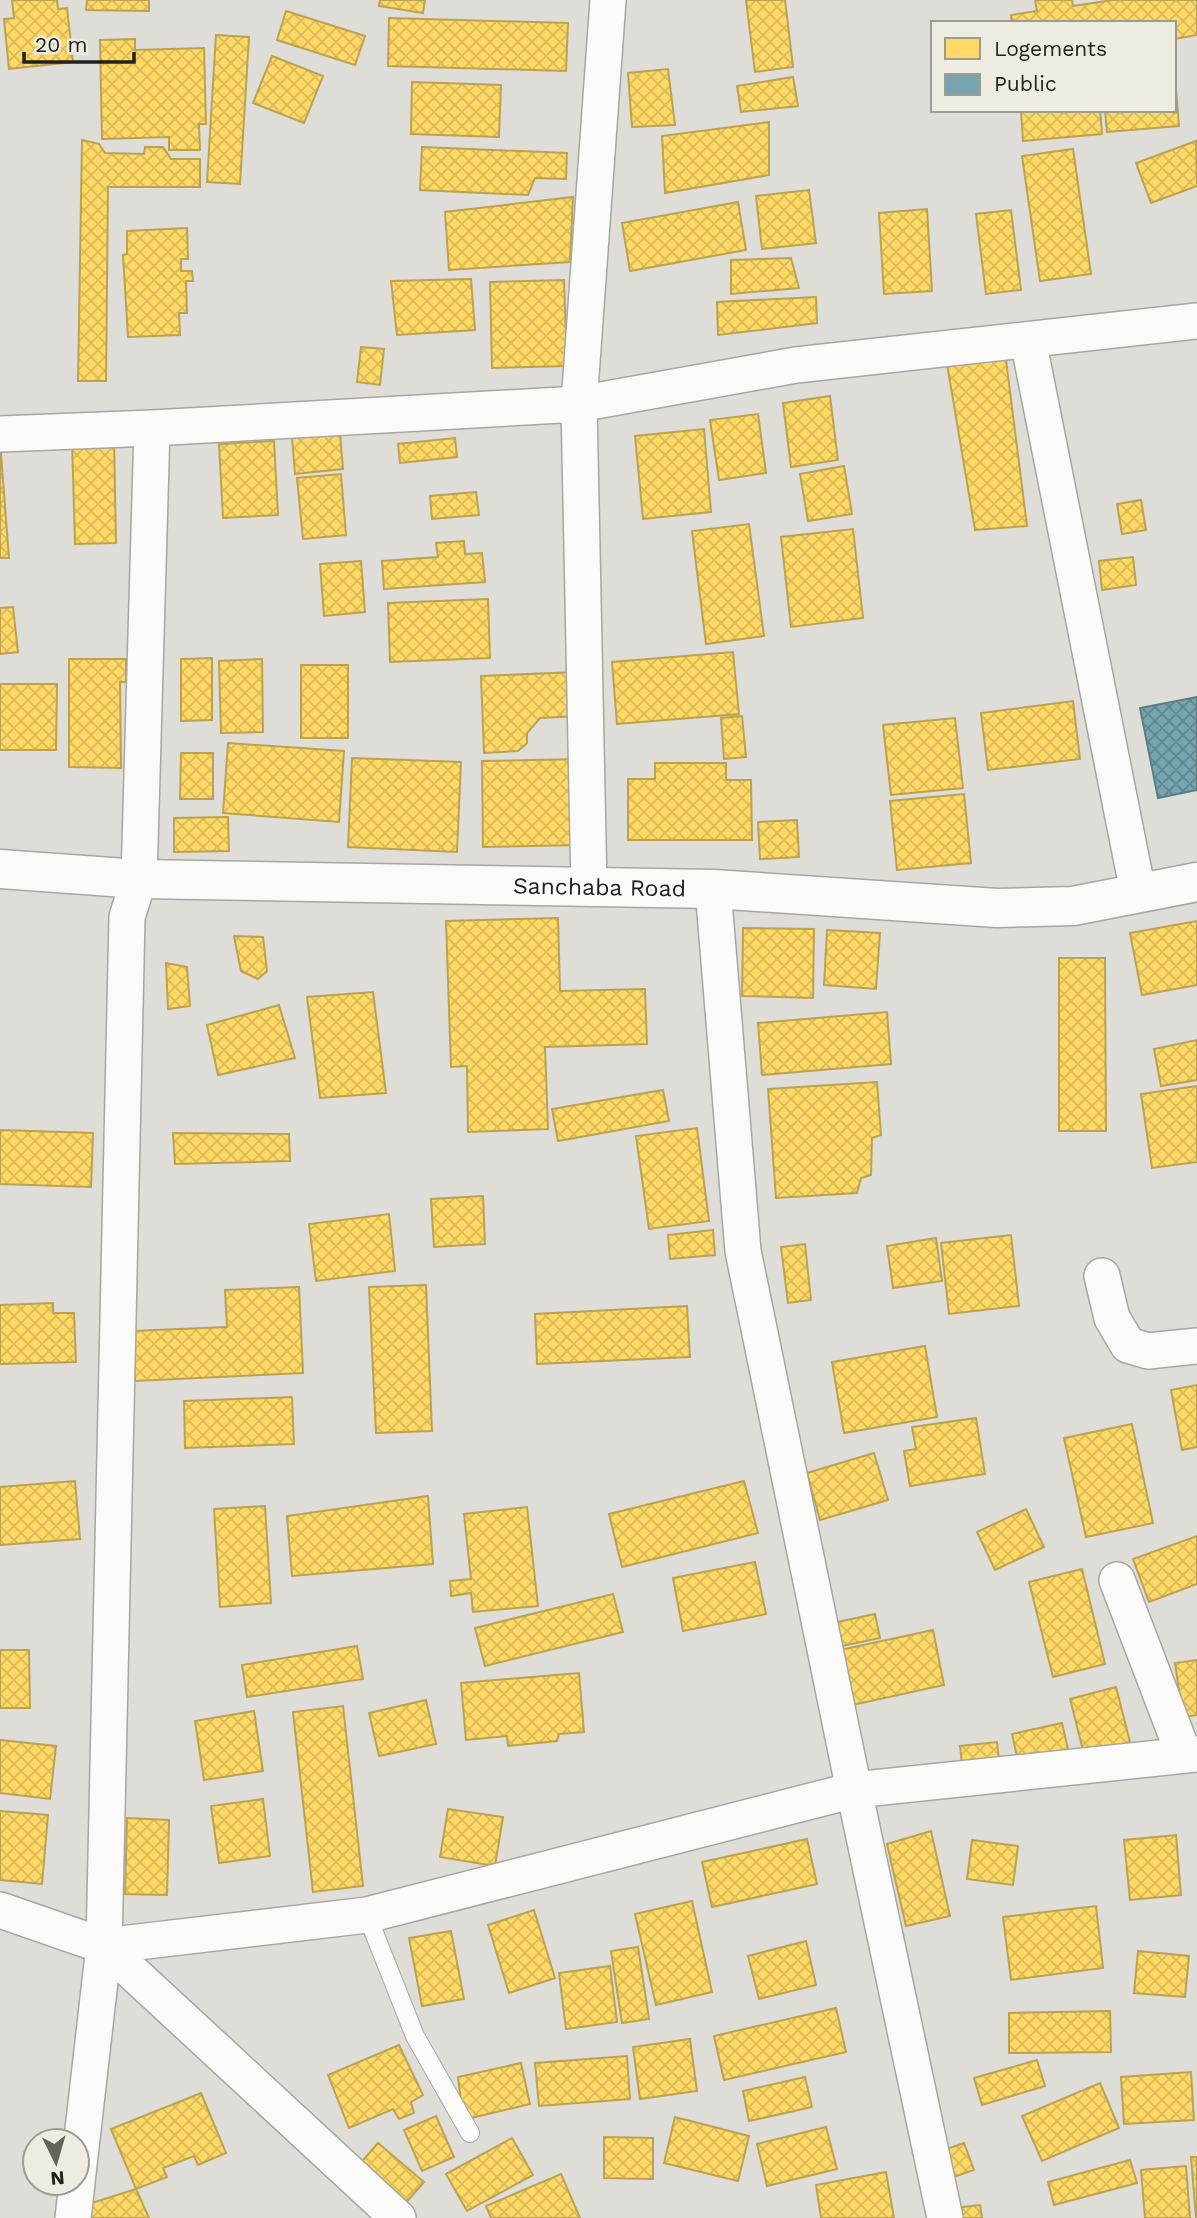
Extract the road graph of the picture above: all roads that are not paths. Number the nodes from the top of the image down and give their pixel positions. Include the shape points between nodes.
1 (608, 0) edge
2 (1197, 321) edge
3 (1028, 340) junction
4 (579, 404) junction
5 (152, 428) junction
6 (0, 434) edge
7 (0, 869) edge
8 (139, 879) junction
9 (1197, 883) edge
10 (589, 888) junction
11 (713, 889) junction
12 (1138, 892) junction
13 (1102, 1276) dead end
14 (1197, 1346) edge
15 (1117, 1580) dead end
16 (1191, 1754) edge
17 (853, 1790) junction
18 (0, 1910) edge
19 (367, 1915) junction
20 (104, 1945) junction
21 (83, 2127) edge
22 (470, 2133) dead end
23 (75, 2197) edge
24 (73, 2218) edge
25 (398, 2218) edge
26 (945, 2218) edge

1 - 4 street
2 - 3 street
3 - 4 street via 796,365
3 - 12 street
4 - 5 street
4 - 10 street
5 - 6 street
5 - 8 street
7 - 8 street, Sanchaba Road
8 - 10 street, Sanchaba Road
8 - 20 street via 127,917
9 - 12 street, Sanchaba Road
10 - 11 street, Sanchaba Road
11 - 12 street, Sanchaba Road via 997,908 1073,906
11 - 17 street via 743,1251
13 - 14 street via 1112,1318 1128,1345 1148,1351
15 - 16 street
16 - 17 street
17 - 19 street
17 - 26 street
18 - 20 street
19 - 20 street
19 - 22 lane via 415,2036
20 - 21 street
20 - 25 street
23 - 24 street

